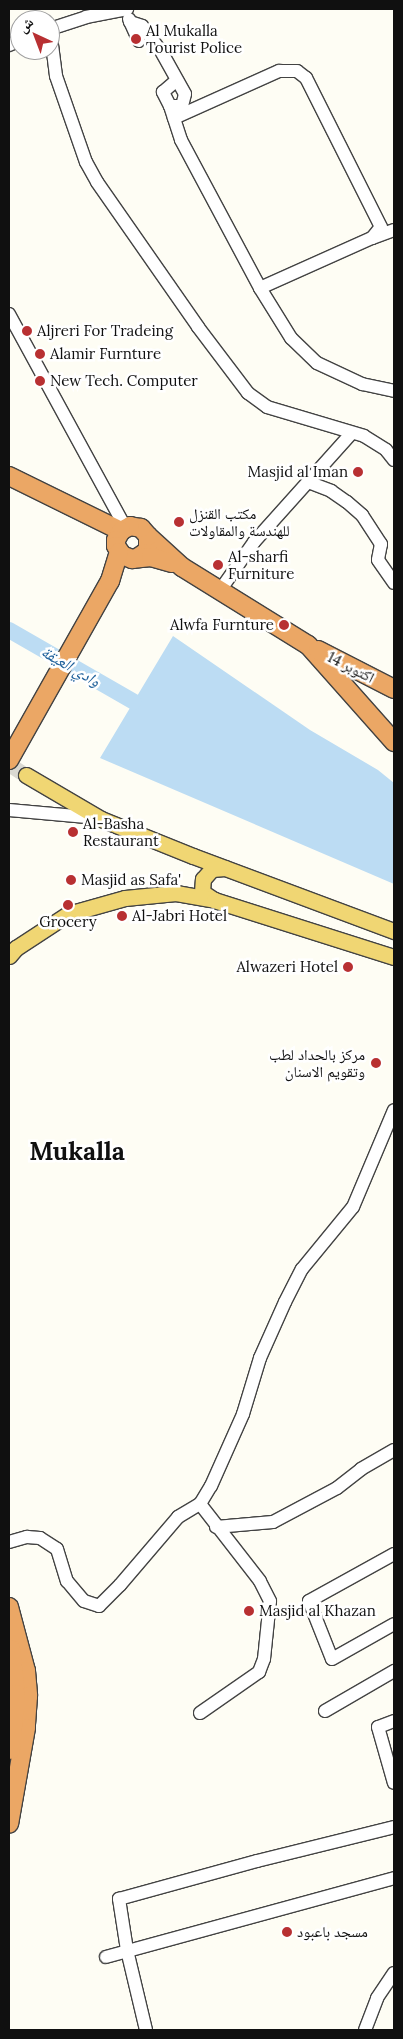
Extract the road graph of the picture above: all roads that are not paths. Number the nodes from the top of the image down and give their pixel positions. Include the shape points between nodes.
1 (84, 13) edge
2 (127, 14) edge
3 (60, 24) edge
4 (139, 41) dead end
5 (54, 60) edge
6 (172, 112) junction
7 (394, 230) edge
8 (372, 238) junction
9 (260, 288) junction
10 (9, 314) edge
11 (394, 392) edge
12 (351, 434) junction
13 (394, 460) edge
14 (9, 476) edge
15 (308, 482) junction
16 (9, 486) edge
17 (148, 536) junction
18 (125, 545) junction
19 (182, 567) junction
20 (394, 583) edge
21 (221, 589) junction
22 (308, 645) junction
23 (394, 688) edge
24 (394, 742) edge
25 (9, 760) edge
26 (26, 775) tunnel mouth
27 (9, 810) edge
28 (101, 818) junction
29 (193, 856) junction
30 (225, 868) junction
31 (176, 893) junction
32 (214, 900) junction
33 (394, 931) edge
34 (9, 956) edge
35 (394, 957) edge
36 (394, 1110) edge
37 (394, 1450) edge
38 (200, 1504) junction
39 (216, 1527) junction
40 (9, 1542) edge
41 (393, 1559) edge
42 (9, 1607) edge
43 (394, 1624) edge
44 (9, 1638) edge
45 (394, 1671) edge
46 (325, 1711) dead end
47 (200, 1713) dead end
48 (394, 1722) edge
49 (20, 1729) junction
50 (389, 1744) edge
51 (9, 1768) edge
52 (394, 1783) edge
53 (9, 1824) edge
54 (394, 1827) edge
55 (394, 1878) edge
56 (127, 1950) junction
57 (106, 1957) dead end
58 (394, 1974) edge
59 (146, 2030) edge
60 (366, 2030) edge

1 - 2 street
1 - 3 street
2 - 4 street
2 - 6 street via 142,26 161,51 185,94 182,106
5 - 12 street via 56,76 86,162 97,182 248,393 267,407
6 - 8 street via 279,71 297,71 306,78 381,227
6 - 9 street via 181,140
7 - 8 street
8 - 9 street
9 - 11 street via 290,338 317,363 362,384
10 - 18 street
12 - 13 street via 364,436 386,450
12 - 15 street
14 - 18 highway
15 - 20 street via 330,491 362,516 381,544 378,560
15 - 21 street via 254,542
16 - 18 highway
17 - 18 highway via 136,526
17 - 18 highway via 146,552
17 - 19 highway
18 - 19 highway
18 - 25 highway via 108,586
19 - 21 highway
21 - 22 highway
22 - 23 highway, 14 اكتوبر
22 - 24 highway
26 - 28 main road
27 - 28 street
28 - 29 main road
29 - 30 main road
29 - 31 main road via 199,867 196,881
30 - 32 main road via 212,869 203,879 202,892
30 - 33 main road
31 - 32 main road
31 - 34 main road via 125,898 68,914
32 - 35 main road
36 - 38 street via 353,1207 302,1269 285,1302 260,1358 243,1414 212,1486
37 - 39 street via 337,1488 272,1522
38 - 39 street
38 - 40 street via 178,1518 99,1606 84,1601 67,1582 57,1550 40,1538 27,1537
39 - 47 street via 260,1581 270,1601 264,1659 259,1672
41 - 43 street via 310,1601 332,1659
42 - 49 highway via 26,1671 28,1696
44 - 49 highway
45 - 46 street
48 - 50 street via 378,1727
49 - 51 highway
49 - 53 highway
50 - 52 street
54 - 56 street via 119,1899
55 - 56 street
56 - 57 street
56 - 59 street
58 - 60 street via 377,1998

